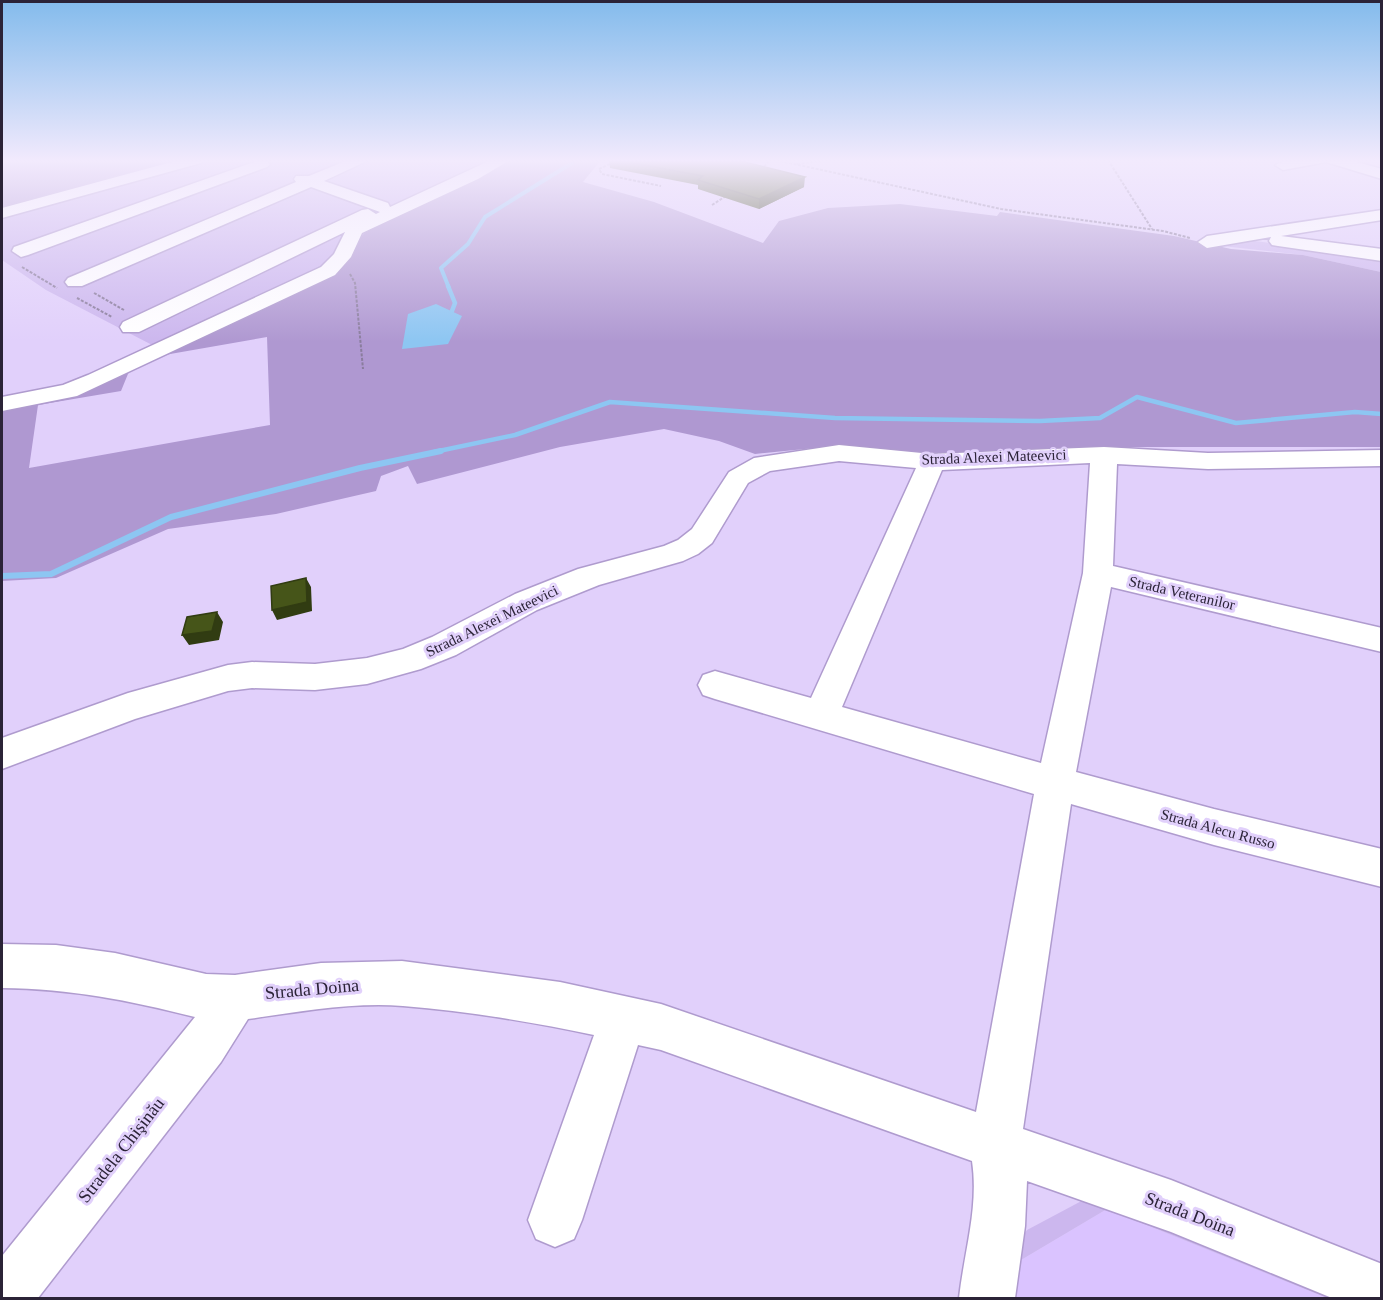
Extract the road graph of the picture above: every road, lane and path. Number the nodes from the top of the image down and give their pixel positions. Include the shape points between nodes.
1 (109, 221) edge
2 (222, 221) edge
3 (354, 221) edge
4 (376, 221) edge
5 (1084, 221) edge
6 (1146, 221) edge
7 (1345, 221) edge
8 (1152, 230) junction
9 (1244, 236) junction
10 (1207, 242) joint
11 (1382, 255) edge
12 (18, 257) joint
13 (342, 257) junction
14 (70, 290) junction
15 (137, 325) junction
16 (363, 369) dead end
17 (2, 404) edge
18 (1104, 454) junction
19 (1382, 458) edge
20 (932, 462) junction
21 (1098, 573) junction
22 (1382, 640) edge
23 (715, 685) dead end
24 (821, 715) junction
25 (2, 754) edge
26 (1055, 784) junction
27 (1382, 868) edge
28 (2, 966) edge
29 (235, 998) junction
30 (623, 1019) junction
31 (995, 1146) junction
32 (555, 1220) dead end
33 (1382, 1293) edge
34 (3, 1299) edge
35 (987, 1299) edge

1 - 12 street
2 - 14 street
3 - 15 street
4 - 13 street via 355,230
5 - 8 path
6 - 8 path
7 - 9 street
8 - 10 path
9 - 10 street
9 - 11 street
12 - 14 path
13 - 16 path via 355,283
13 - 17 street via 328,271 96,380 69,391
14 - 15 path
14 - 15 path
18 - 19 street, Strada Alexei Mateevici via 1228,461
18 - 20 street, Strada Alexei Mateevici
18 - 21 street
20 - 24 street
20 - 25 street, Strada Alexei Mateevici via 839,453 763,464 738,478 706,530 688,547 562,587 409,660 367,671 315,677 228,678 128,707
21 - 22 street, Strada Veteranilor
21 - 26 street
23 - 24 street, Strada Alecu Russo
24 - 26 street, Strada Alecu Russo
26 - 27 street, Strada Alecu Russo via 1282,846
26 - 31 street
28 - 29 street, Strada Doina via 103,973 206,997
29 - 30 street, Strada Doina via 321,986 402,983 560,1005
29 - 34 street, Stradela Chişinău via 204,1045
30 - 31 street, Strada Doina via 661,1027 741,1054
30 - 32 street
31 - 33 street, Strada Doina via 1171,1206
31 - 35 street via 1000,1182

